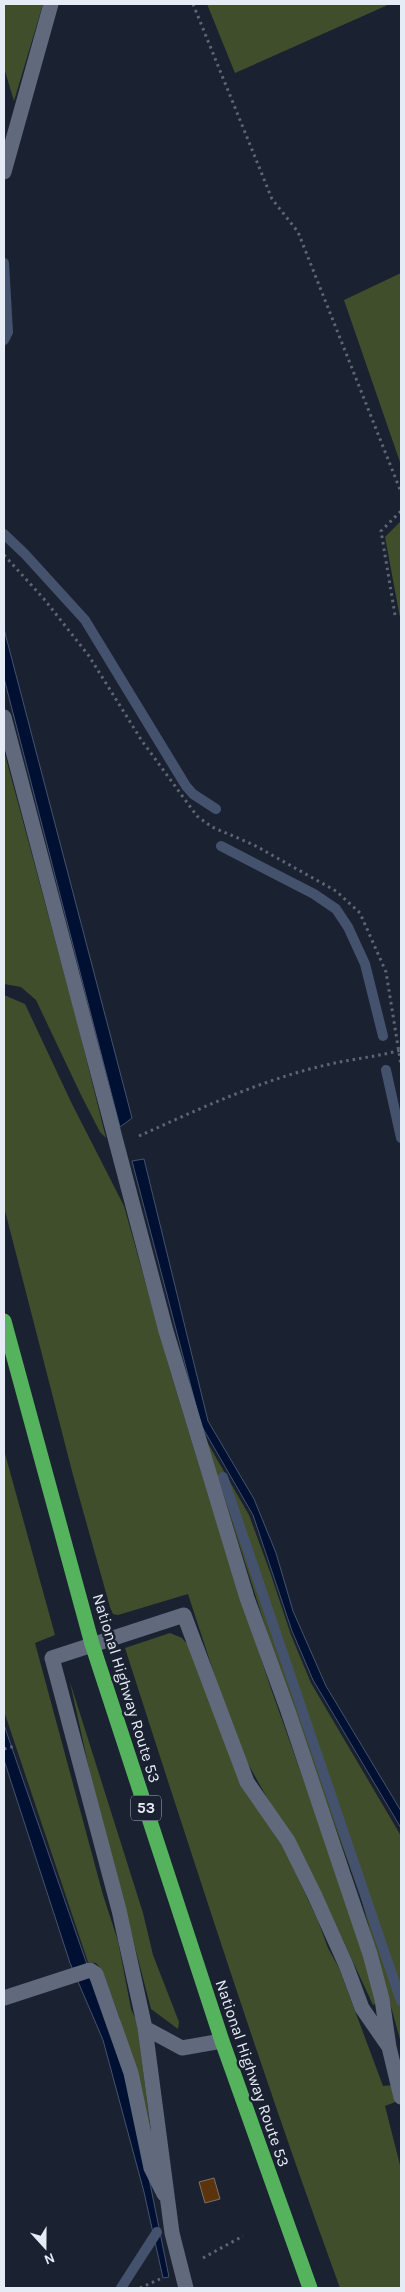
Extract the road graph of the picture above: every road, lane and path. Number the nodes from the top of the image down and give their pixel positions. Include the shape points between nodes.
1 (51, 4) edge
2 (193, 4) edge
3 (4, 172) edge
4 (401, 492) edge
5 (401, 511) edge
6 (4, 555) edge
7 (395, 615) dead end
8 (4, 717) edge
9 (400, 1050) edge
10 (401, 1065) edge
11 (118, 1145) junction
12 (4, 1321) edge
13 (92, 1644) junction
14 (15, 1746) dead end
15 (4, 1749) edge
16 (4, 1998) edge
17 (145, 2028) junction
18 (222, 2041) junction
19 (389, 2047) junction
20 (401, 2097) edge
21 (168, 2202) junction
22 (243, 2236) dead end
23 (183, 2269) junction
24 (186, 2288) edge
25 (310, 2288) edge

1 - 3 street
2 - 4 path via 272,199 298,232
5 - 7 path via 381,531
6 - 9 path via 89,656 142,740 197,816 212,827 254,845 336,891 360,913 386,972
8 - 11 street
9 - 10 path
9 - 11 path via 326,1065 283,1078
11 - 19 street via 166,1331 222,1522 370,1954 382,1999
12 - 13 highway, National Highway Route 53 / 53
13 - 17 street via 52,1658 119,1910
13 - 18 highway, National Highway Route 53 / 53
13 - 19 street via 184,1615 247,1782 288,1841 323,1913 362,2008
14 - 15 path
16 - 21 street via 90,1970 96,1974 131,2073 151,2168
17 - 18 street via 182,2048
17 - 21 street
18 - 25 highway, National Highway Route 53 / 53
19 - 20 street
21 - 23 street via 172,2233
22 - 23 path
23 - 24 street

